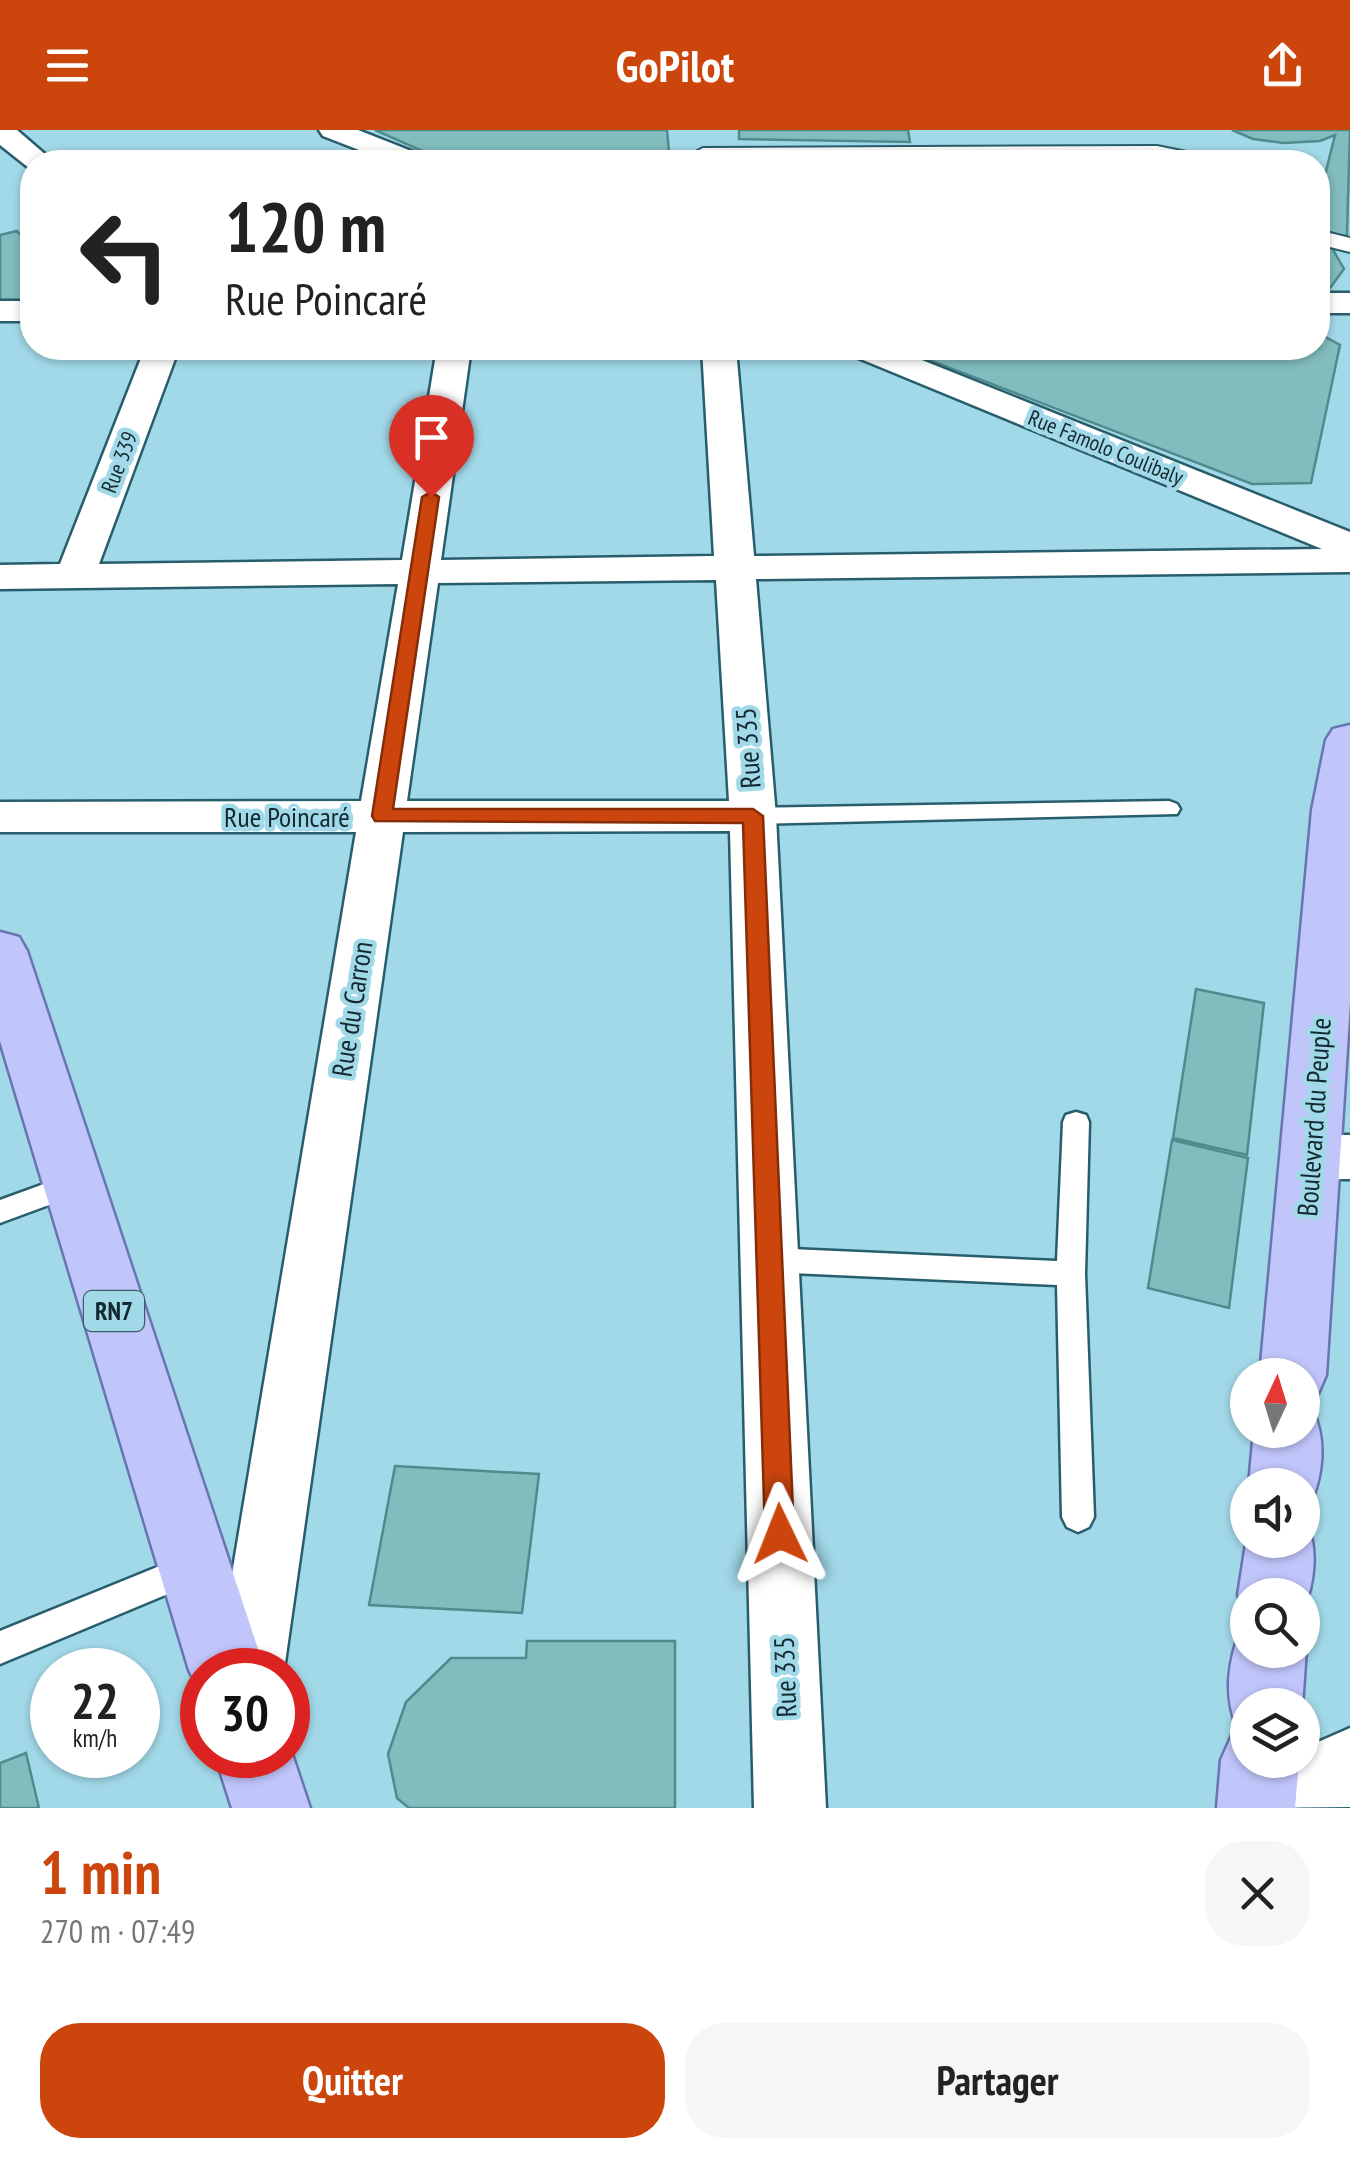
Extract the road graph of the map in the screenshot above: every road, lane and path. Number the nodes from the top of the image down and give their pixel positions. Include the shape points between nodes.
1 (336, 130) edge
2 (385, 150) edge
3 (157, 360) edge
4 (452, 360) edge
5 (719, 360) edge
6 (893, 360) edge
7 (1350, 546) edge
8 (1350, 560) edge
9 (734, 568) junction
10 (420, 572) junction
11 (75, 576) junction
12 (0, 577) edge
13 (1350, 740) edge
14 (1169, 809) dead end
15 (1344, 810) edge
16 (382, 816) junction
17 (753, 816) junction
18 (0, 817) edge
19 (0, 951) edge
20 (1076, 1122) dead end
21 (1331, 1157) edge
22 (74, 1184) junction
23 (0, 1212) edge
24 (769, 1260) junction
25 (1071, 1274) junction
26 (1296, 1358) edge
27 (1078, 1517) dead end
28 (194, 1566) junction
29 (0, 1648) edge
30 (220, 1648) edge
31 (253, 1648) edge
32 (1350, 1767) edge
33 (261, 1778) edge
34 (1259, 1778) edge
35 (270, 1808) edge
36 (790, 1808) edge
37 (1258, 1808) edge

1 - 2 street
3 - 11 street, Rue 339
4 - 10 street, Rue du Carron
5 - 9 street, Rue 335
6 - 7 street, Rue Famolo Coulibaly
8 - 9 street
9 - 10 street
9 - 17 street, Rue 335
10 - 11 street
10 - 16 street, Rue du Carron
11 - 12 street
13 - 15 main road, Boulevard du Peuple
14 - 17 lane
15 - 21 main road, Boulevard du Peuple
16 - 17 street, Rue Poincaré
16 - 18 street, Rue Poincaré
16 - 31 street, Rue du Carron
17 - 24 street, Rue 335
19 - 22 main road, RN7
20 - 25 lane
21 - 26 main road, Boulevard du Peuple
22 - 23 lane
22 - 28 main road, RN7
24 - 25 lane
24 - 36 street, Rue 335
25 - 27 lane
28 - 29 lane
28 - 30 main road, RN7
32 - 37 street
33 - 35 main road
34 - 37 main road

